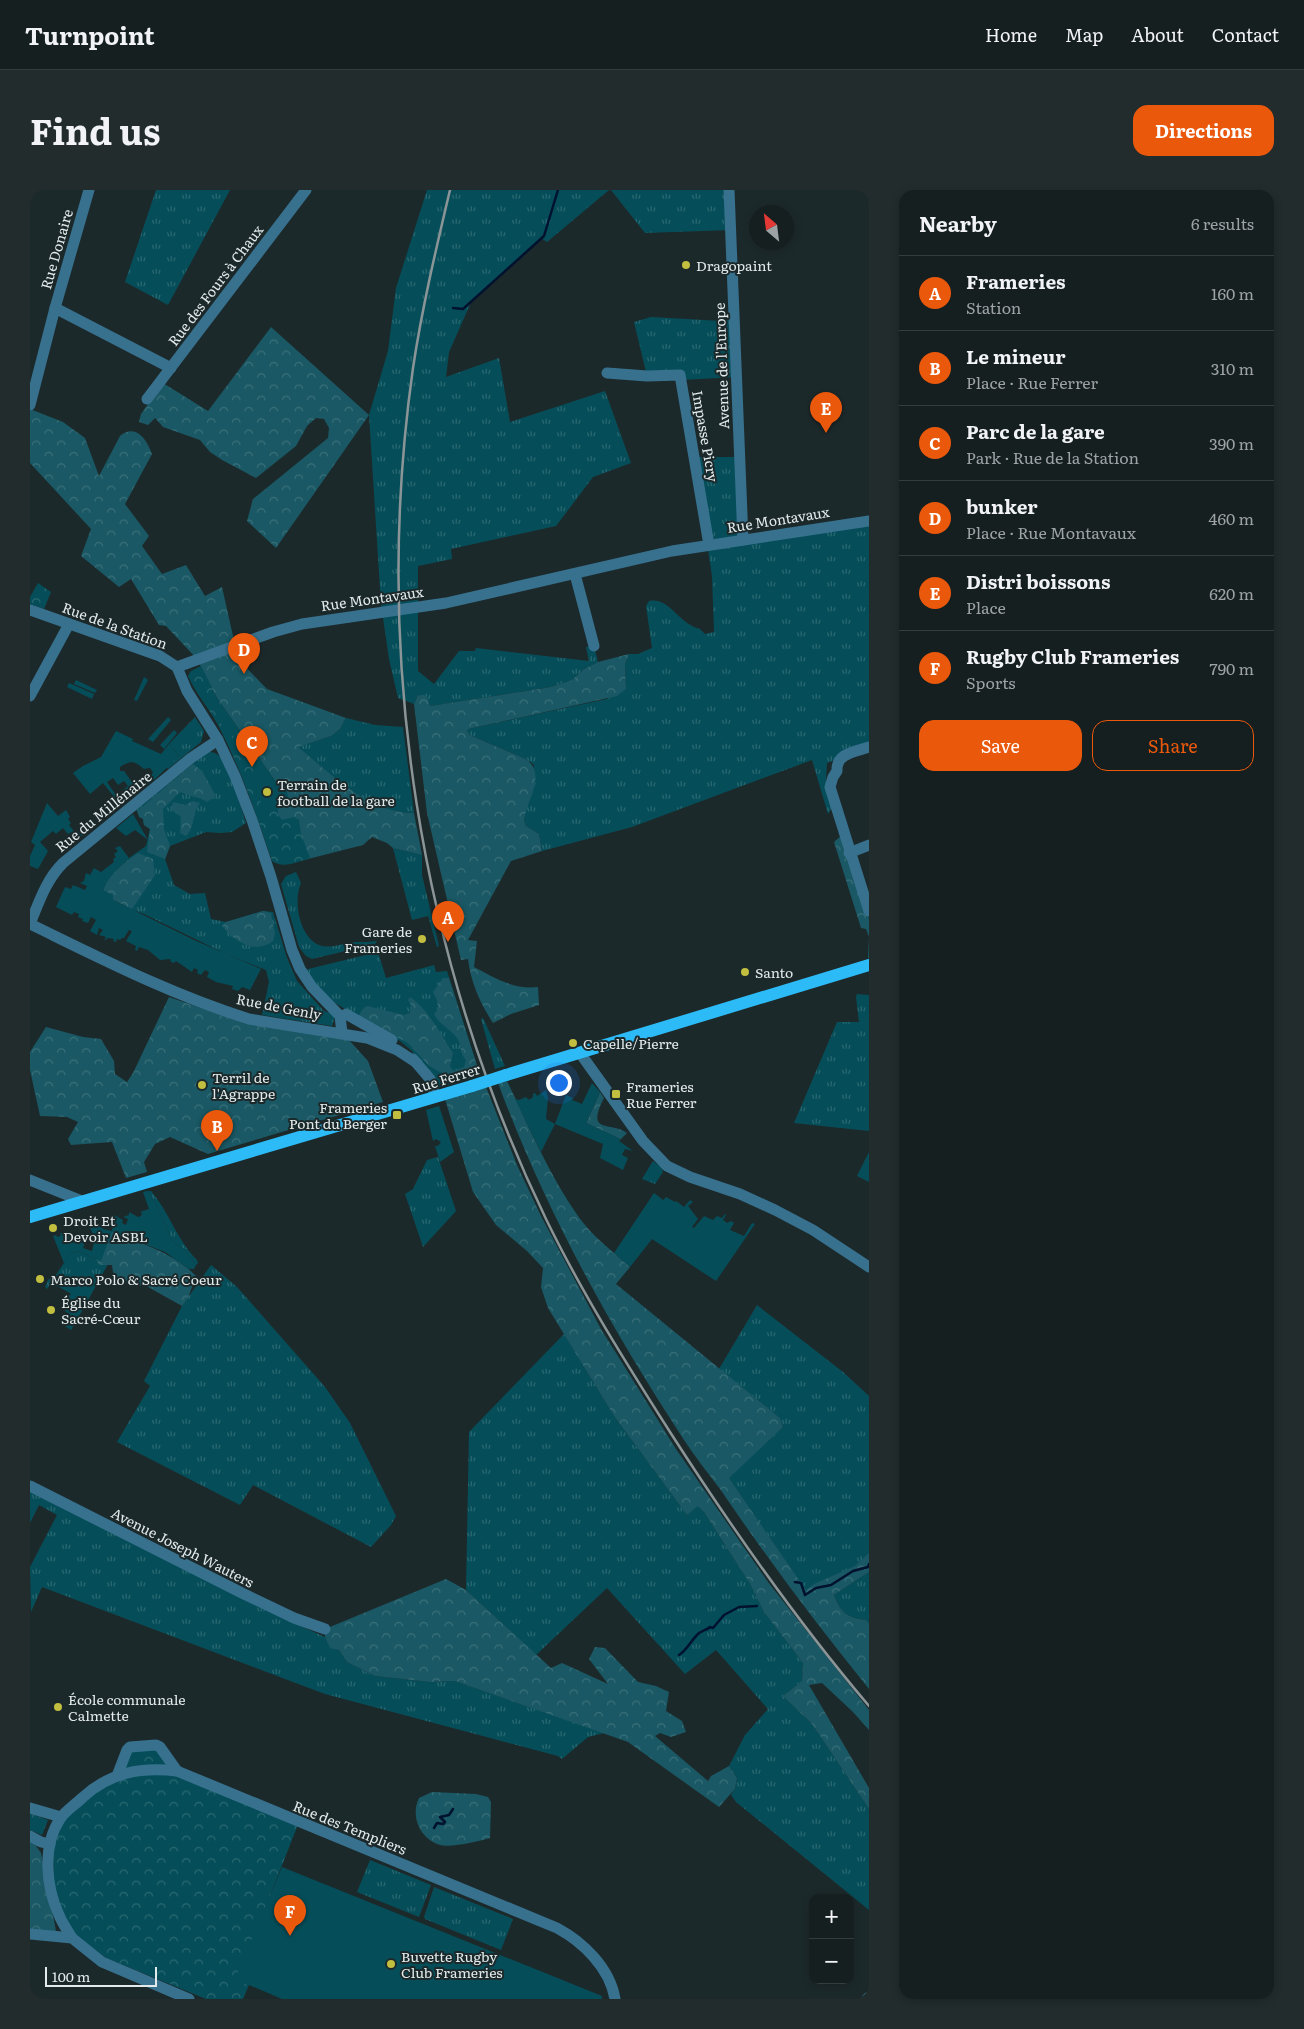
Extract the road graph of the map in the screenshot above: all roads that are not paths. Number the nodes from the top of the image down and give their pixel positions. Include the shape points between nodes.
1 (89, 190) edge
2 (306, 190) edge
3 (729, 190) edge
4 (54, 308) junction
5 (170, 368) junction
6 (606, 373) dead end
7 (147, 399) dead end
8 (30, 405) edge
9 (869, 521) edge
10 (743, 540) junction
11 (710, 545) junction
12 (575, 574) junction
13 (30, 610) edge
14 (69, 624) junction
15 (594, 646) dead end
16 (177, 667) junction
17 (30, 696) edge
18 (218, 740) junction
19 (869, 747) edge
20 (869, 845) edge
21 (849, 853) junction
22 (869, 910) edge
23 (30, 924) edge
24 (869, 965) edge
25 (324, 999) junction
26 (346, 1014) junction
27 (348, 1034) junction
28 (580, 1053) junction
29 (417, 1063) junction
30 (435, 1096) junction
31 (30, 1180) edge
32 (82, 1202) junction
33 (30, 1217) edge
34 (869, 1267) edge
35 (30, 1486) edge
36 (325, 1629) dead end
37 (177, 1771) junction
38 (117, 1776) junction
39 (30, 1808) edge
40 (58, 1822) junction
41 (30, 1836) edge
42 (50, 1844) junction
43 (30, 1934) edge
44 (72, 1938) junction
45 (189, 1999) edge
46 (614, 1999) edge

1 - 4 street, Rue Donaire
2 - 5 street, Rue des Fours à Chaux
3 - 10 street, Avenue de l'Europe
4 - 5 street
4 - 8 street, Rue Donaire
5 - 7 street, Rue des Fours à Chaux
6 - 11 street, Impasse Picry via 680,375
9 - 10 street, Rue Montavaux
10 - 11 street, Rue Montavaux
11 - 12 street, Rue Montavaux
12 - 15 street
12 - 16 street, Rue Montavaux via 446,603 302,624
13 - 14 street, Rue de la Station
14 - 16 street, Rue de la Station via 160,656
14 - 17 street
16 - 18 street, Rue de la Station via 187,690
18 - 23 street, Rue du Millénaire via 198,752 62,863 45,887
18 - 25 street, Rue de la Station via 247,806 292,950 300,969
19 - 21 street via 841,757 830,787
20 - 21 street
21 - 22 street
23 - 27 street, Rue de Genly via 130,973 231,1013 255,1020
24 - 28 main road, Rue Ferrer
25 - 26 street
25 - 27 street via 340,1016
26 - 27 street via 355,1025
26 - 29 street via 396,1043
27 - 29 street, Rue de Genly via 382,1043
28 - 30 main road, Rue Ferrer, bridge
28 - 34 street via 643,1141 667,1166 775,1210 813,1230
29 - 30 street via 430,1079
30 - 32 main road, Rue Ferrer
31 - 32 street
32 - 33 main road, Rue Ferrer
35 - 36 street, Avenue Joseph Wauters via 242,1593
37 - 38 street, Rue des Templiers via 155,1768
37 - 38 street via 156,1744 130,1747
37 - 46 street, Rue des Templiers via 562,1931 585,1947 598,1964
38 - 40 street, Rue des Templiers via 90,1790
39 - 40 street
40 - 42 street
41 - 42 street
42 - 44 street via 52,1895 59,1917
43 - 44 street
44 - 45 street via 102,1962

